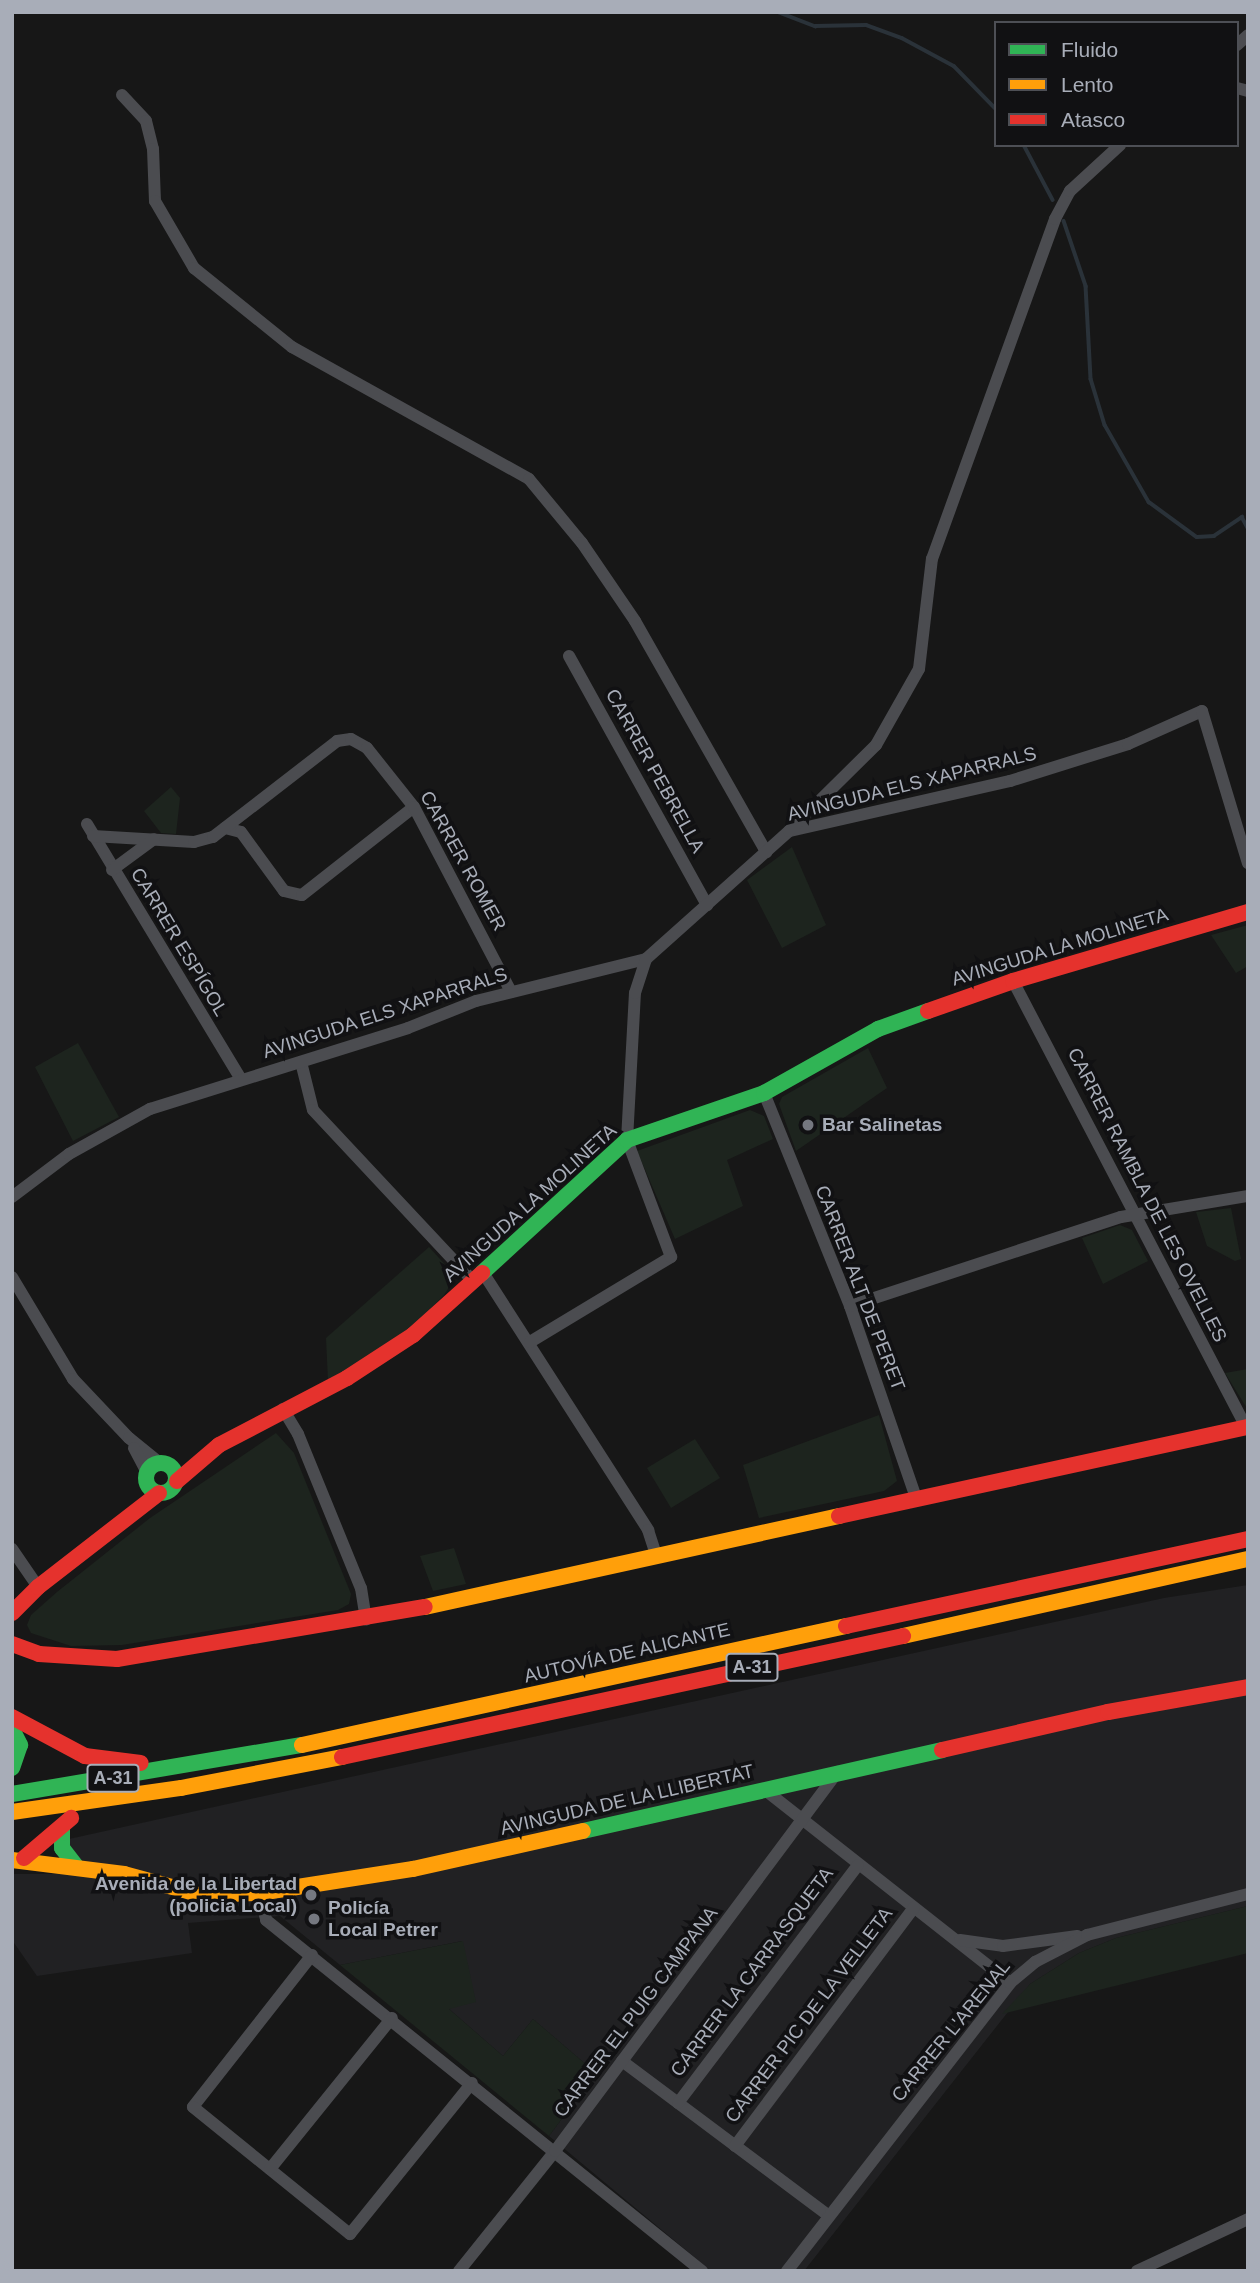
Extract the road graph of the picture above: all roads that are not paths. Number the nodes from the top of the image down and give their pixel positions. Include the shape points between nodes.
1 (122, 95) dead end
2 (1118, 147) edge
3 (569, 656) dead end
4 (414, 807) junction
5 (246, 811) junction
6 (225, 828) junction
7 (789, 831) junction
8 (241, 832) junction
9 (114, 837) junction
10 (154, 839) junction
11 (766, 852) junction
12 (1248, 863) edge
13 (117, 866) junction
14 (707, 905) junction
15 (1248, 912) edge
16 (646, 959) junction
17 (1013, 981) junction
18 (511, 992) junction
19 (301, 1062) junction
20 (241, 1079) junction
21 (764, 1093) junction
22 (627, 1140) junction
23 (1248, 1196) edge
24 (12, 1197) edge
25 (1136, 1217) junction
26 (477, 1276) junction
27 (12, 1277) edge
28 (850, 1306) junction
29 (530, 1342) junction
30 (283, 1409) junction
31 (1247, 1427) edge
32 (219, 1445) junction
33 (154, 1469) junction
34 (177, 1480) junction
35 (159, 1493) junction
36 (916, 1498) junction
37 (115, 1525) junction
38 (1248, 1539) edge
39 (12, 1549) edge
40 (657, 1557) junction
41 (1248, 1559) edge
42 (38, 1587) junction
43 (14, 1611) edge
44 (366, 1620) junction
45 (12, 1644) edge
46 (20, 1651) edge
47 (1248, 1687) edge
48 (12, 1717) edge
49 (12, 1730) edge
50 (214, 1759) junction
51 (12, 1768) edge
52 (838, 1772) junction
53 (181, 1788) junction
54 (765, 1790) junction
55 (12, 1794) edge
56 (12, 1812) edge
57 (804, 1822) junction
58 (66, 1823) junction
59 (12, 1828) edge
60 (18, 1859) edge
61 (858, 1865) junction
62 (76, 1866) junction
63 (259, 1893) junction
64 (1248, 1894) edge
65 (914, 1908) junction
66 (1087, 1934) junction
67 (953, 1938) junction
68 (1003, 1946) junction
69 (312, 1955) junction
70 (1035, 1962) junction
71 (1010, 1983) junction
72 (392, 2018) junction
73 (622, 2062) junction
74 (472, 2083) junction
75 (678, 2103) junction
76 (735, 2146) junction
77 (555, 2151) junction
78 (270, 2169) junction
79 (828, 2216) junction
80 (1248, 2220) edge
81 (459, 2271) edge
82 (702, 2271) edge
83 (787, 2271) edge
84 (1137, 2271) edge

1 - 11 street via 146,121 153,149 155,201 194,268 292,347 529,479 582,543 635,621
2 - 7 street via 1070,191 1055,219 932,559 914,680 876,745
3 - 14 street, CARRER PEBRELLA
4 - 5 street, CARRER ROMER via 368,748 351,739 337,741
4 - 8 street via 302,895 284,891
4 - 18 street, CARRER ROMER
5 - 6 street
5 - 8 street
6 - 8 street
6 - 10 street via 194,842
7 - 11 street, AVINGUDA ELS XAPARRALS
7 - 12 street, AVINGUDA ELS XAPARRALS via 1010,782 1128,744 1202,711
9 - 10 street
9 - 13 street via 122,848
9 - 13 street, CARRER ESPÍGOL via 90,830
10 - 13 street
11 - 14 street, AVINGUDA ELS XAPARRALS
13 - 20 street, CARRER ESPÍGOL
14 - 16 street, AVINGUDA ELS XAPARRALS
15 - 17 main road, AVINGUDA LA MOLINETA
16 - 18 street, AVINGUDA ELS XAPARRALS
16 - 22 street via 635,993
17 - 21 main road, AVINGUDA LA MOLINETA via 878,1029
17 - 25 street, CARRER RAMBLA DE LES OVELLES
18 - 19 street, AVINGUDA ELS XAPARRALS
19 - 20 street, AVINGUDA ELS XAPARRALS
19 - 26 street via 313,1110
20 - 24 street, AVINGUDA ELS XAPARRALS via 150,1109 103,1132
21 - 22 main road, AVINGUDA LA MOLINETA
21 - 28 street, CARRER ALT DE PERET
22 - 26 main road, AVINGUDA LA MOLINETA
22 - 29 street via 671,1257
23 - 25 street
25 - 28 street via 1121,1217
25 - 31 street, CARRER RAMBLA DE LES OVELLES
26 - 29 street
26 - 30 main road, AVINGUDA LA MOLINETA via 414,1335 347,1378
27 - 33 street via 74,1379
28 - 36 street, CARRER ALT DE PERET
29 - 40 street via 648,1530
30 - 32 main road, AVINGUDA LA MOLINETA
30 - 44 street via 298,1434 360,1588
31 - 36 main road
32 - 33 main road, AVINGUDA LA MOLINETA
32 - 34 main road, AVINGUDA LA MOLINETA
33 - 34 main road via 176,1473
33 - 35 main road
33 - 37 main road
34 - 35 main road, AVINGUDA LA MOLINETA via 173,1488
35 - 37 main road
36 - 40 main road
37 - 42 main road
38 - 50 main road, AUTOVÍA DE ALICANTE / A-31 via 1070,1574 411,1724
39 - 42 street
40 - 44 main road
41 - 53 main road, A-31 via 432,1740
42 - 43 main road
43 - 46 main road
44 - 46 main road via 117,1659
45 - 46 main road
47 - 52 main road, AVINGUDA DE LA LLIBERTAT via 1108,1712
48 - 50 main road via 102,1761
49 - 51 main road via 20,1745
50 - 55 main road, AUTOVÍA DE ALICANTE / A-31
52 - 54 main road, AVINGUDA DE LA LLIBERTAT
52 - 57 street, CARRER EL PUIG CAMPANA
53 - 56 main road, A-31
53 - 58 main road via 156,1801
54 - 57 street
54 - 63 main road, AVINGUDA DE LA LLIBERTAT via 413,1869
57 - 61 street
57 - 73 street, CARRER EL PUIG CAMPANA
58 - 59 main road
58 - 60 main road
58 - 62 main road via 62,1848
60 - 62 main road, AVINGUDA DE LA LLIBERTAT
61 - 65 street
61 - 75 street, CARRER LA CARRASQUETA
62 - 63 main road, AVINGUDA DE LA LLIBERTAT via 202,1895
63 - 69 street via 266,1920
64 - 66 street, CARRER L'ARENAL
65 - 67 street
65 - 76 street, CARRER PIC DE LA VELLETA
66 - 68 street
66 - 70 street, CARRER L'ARENAL
67 - 68 street via 983,1947
67 - 71 street
68 - 70 street via 1026,1952
69 - 72 street
69 - 78 street via 193,2107
70 - 71 street, CARRER L'ARENAL
71 - 79 street, CARRER L'ARENAL
72 - 74 street
72 - 78 street
73 - 75 street
73 - 77 street, CARRER EL PUIG CAMPANA
74 - 77 street
74 - 78 street via 350,2234
75 - 76 street
76 - 79 street
77 - 81 street, CARRER EL PUIG CAMPANA
77 - 82 street
79 - 83 street, CARRER L'ARENAL
80 - 84 street

